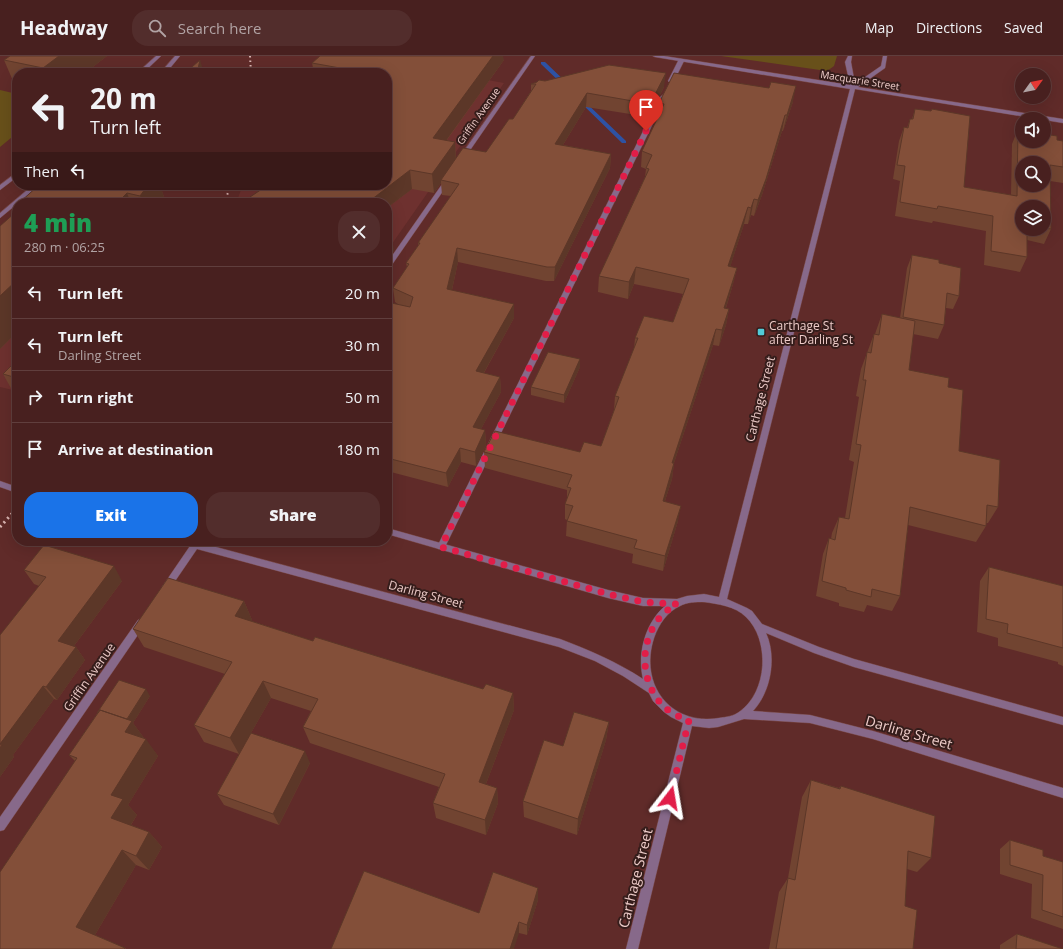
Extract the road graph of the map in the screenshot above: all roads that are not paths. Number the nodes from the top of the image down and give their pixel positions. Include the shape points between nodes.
1 (160, 56) edge
2 (178, 56) edge
3 (533, 56) edge
4 (655, 56) edge
5 (850, 56) edge
6 (885, 56) edge
7 (681, 61) junction
8 (146, 68) edge
9 (167, 68) edge
10 (853, 88) junction
11 (1063, 121) edge
12 (458, 165) edge
13 (12, 178) edge
14 (449, 178) edge
15 (0, 188) edge
16 (30, 190) edge
17 (21, 198) edge
18 (12, 206) edge
19 (0, 216) edge
20 (392, 261) edge
21 (0, 484) edge
22 (12, 488) edge
23 (392, 533) edge
24 (191, 546) edge
25 (208, 546) edge
26 (441, 547) junction
27 (159, 597) edge
28 (722, 600) junction
29 (677, 604) junction
30 (145, 617) edge
31 (760, 627) junction
32 (651, 690) junction
33 (744, 715) junction
34 (689, 720) junction
35 (1063, 721) edge
36 (1063, 793) edge
37 (0, 826) edge
38 (632, 949) edge

1 - 8 street
2 - 9 street
3 - 12 street, Griffin Avenue
4 - 7 street, Macquarie Street
5 - 10 street, Carthage Street via 848,62
6 - 10 street via 883,67
7 - 10 street, Macquarie Street
7 - 26 street
10 - 11 street, Macquarie Street
10 - 28 street, Carthage Street
13 - 15 street
14 - 20 street
16 - 17 street
18 - 19 street
21 - 22 street
23 - 26 street
24 - 27 street
25 - 32 street, Darling Street via 560,643 598,658
26 - 29 street via 608,594 643,602
28 - 29 street via 690,599
28 - 31 street via 738,606
29 - 32 street via 664,613 648,641 646,673
30 - 37 street, Griffin Avenue
31 - 33 street via 766,641 766,674 762,689
31 - 35 street via 854,663
32 - 34 street via 660,703 672,713
33 - 34 street via 725,722 708,724
33 - 36 street, Darling Street via 810,719 873,735
34 - 38 street, Carthage Street

